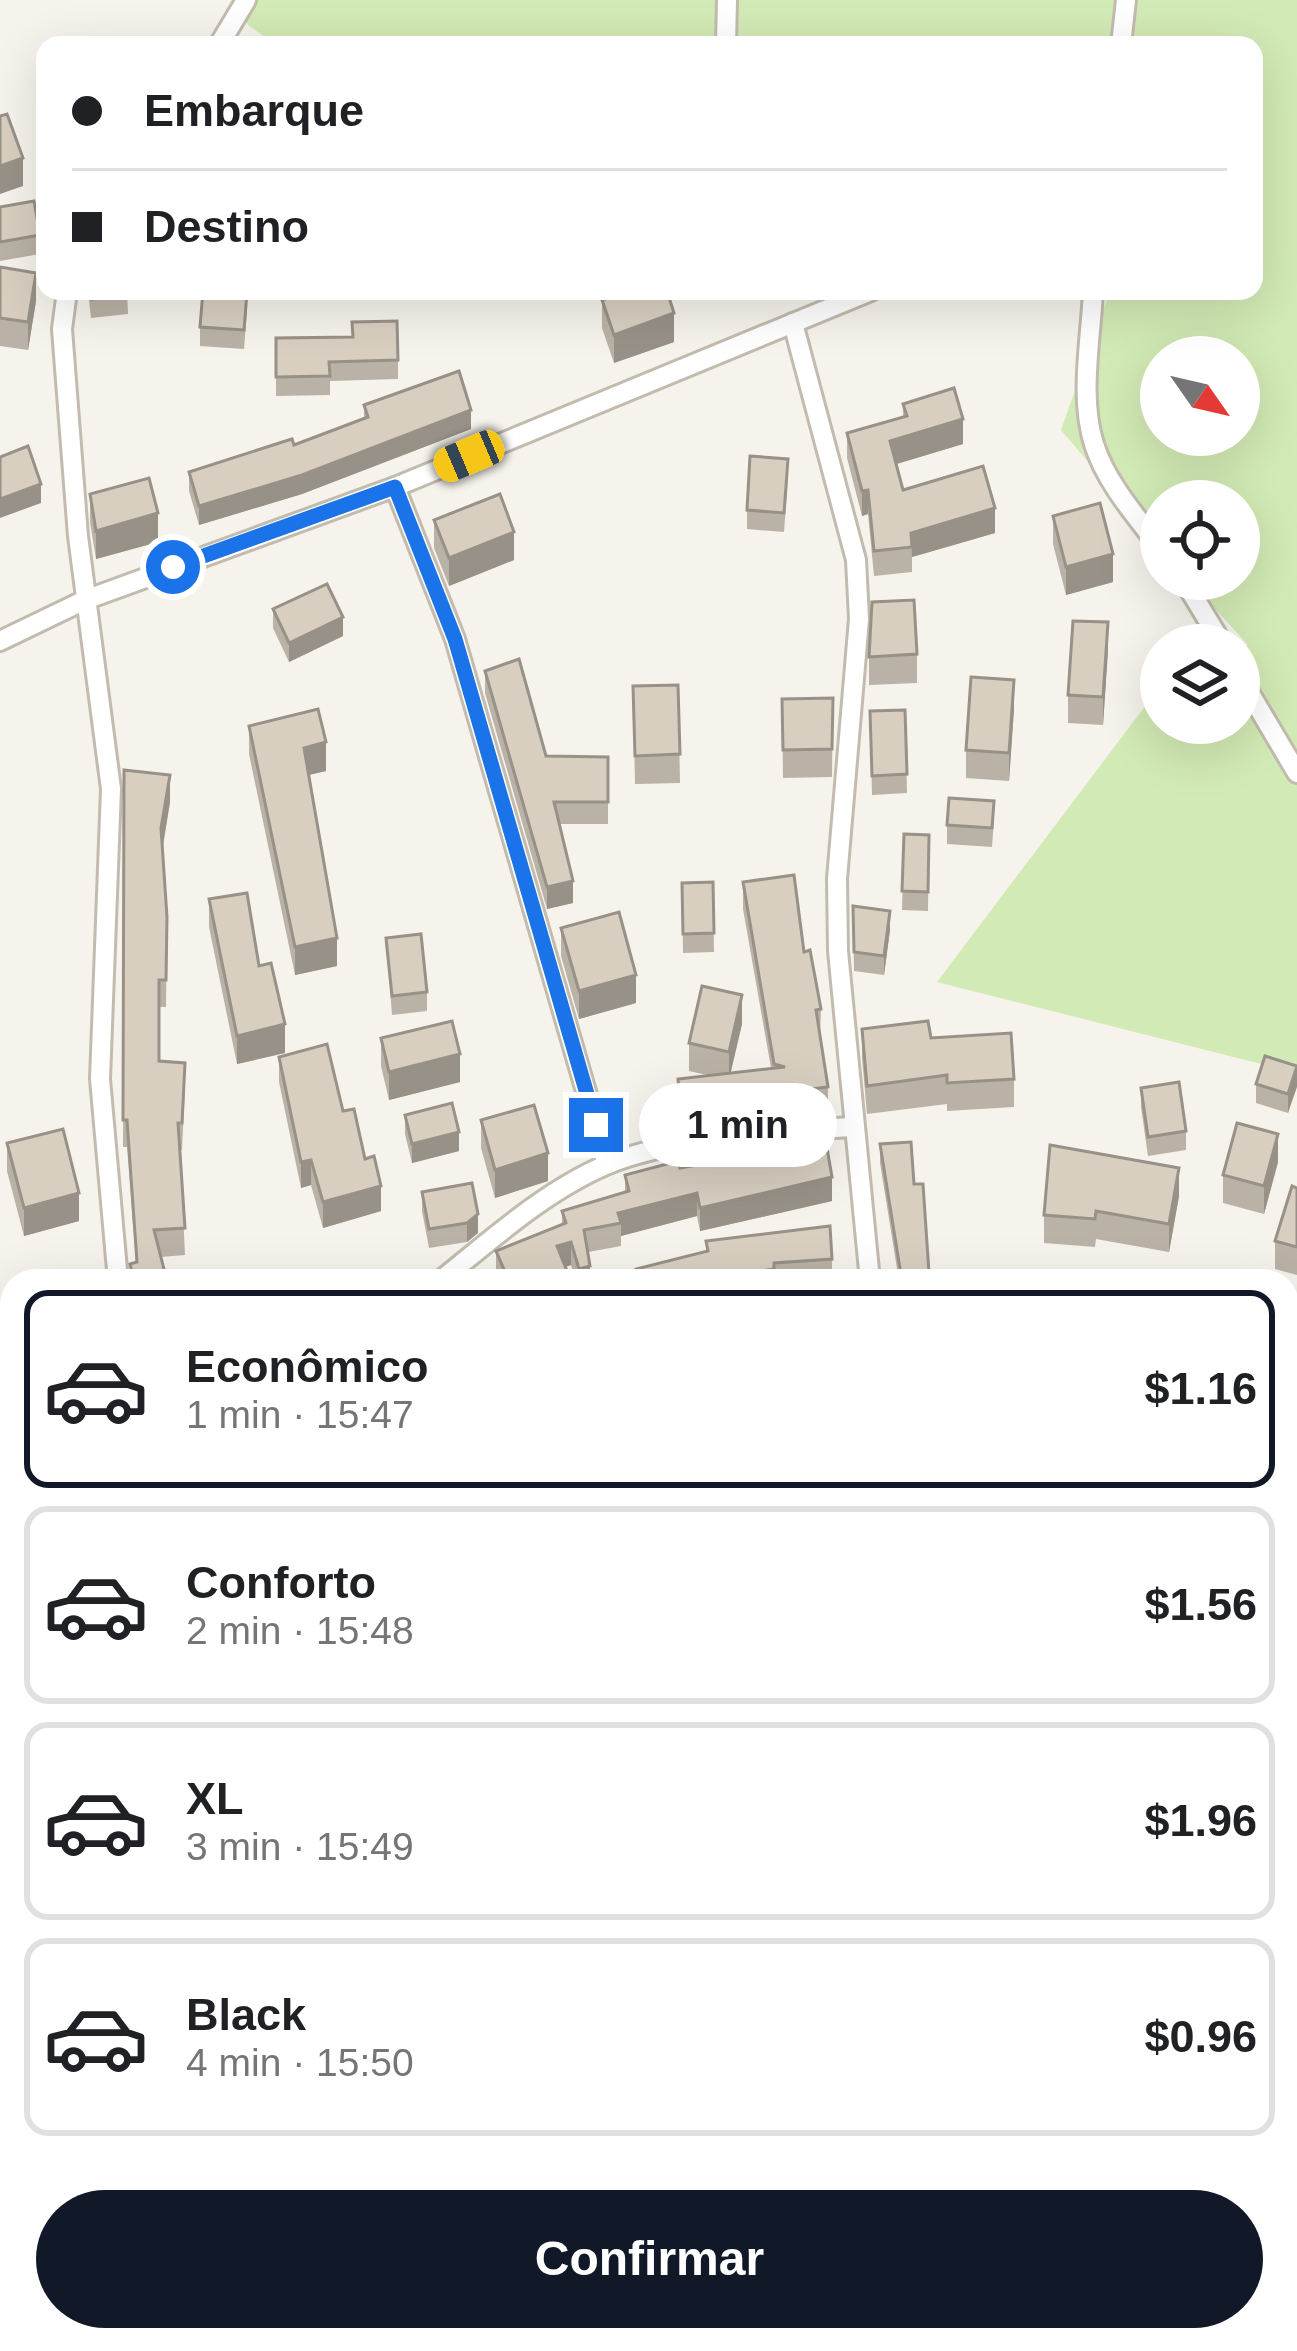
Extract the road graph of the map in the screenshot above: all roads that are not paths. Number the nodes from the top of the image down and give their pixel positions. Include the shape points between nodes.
1 (247, 0) edge
2 (727, 0) edge
3 (1126, 0) edge
4 (225, 36) edge
5 (726, 36) edge
6 (1122, 36) edge
7 (66, 300) edge
8 (849, 300) edge
9 (1094, 300) edge
10 (793, 323) junction
11 (395, 487) junction
12 (1140, 520) edge
13 (85, 600) junction
14 (0, 640) edge
15 (1260, 710) edge
16 (1297, 773) edge
17 (852, 1127) junction
18 (607, 1164) junction
19 (117, 1269) edge
20 (455, 1269) edge
21 (869, 1269) edge

1 - 4 street
2 - 5 street
3 - 6 street
7 - 13 street
8 - 10 street
9 - 12 street via 1094,443
10 - 11 street
10 - 17 street via 856,560 859,619 837,879
11 - 13 street
11 - 18 street via 455,639
13 - 14 street
13 - 19 street via 112,788 100,1078
15 - 16 street
17 - 18 street via 777,1132
17 - 21 street
18 - 20 street

